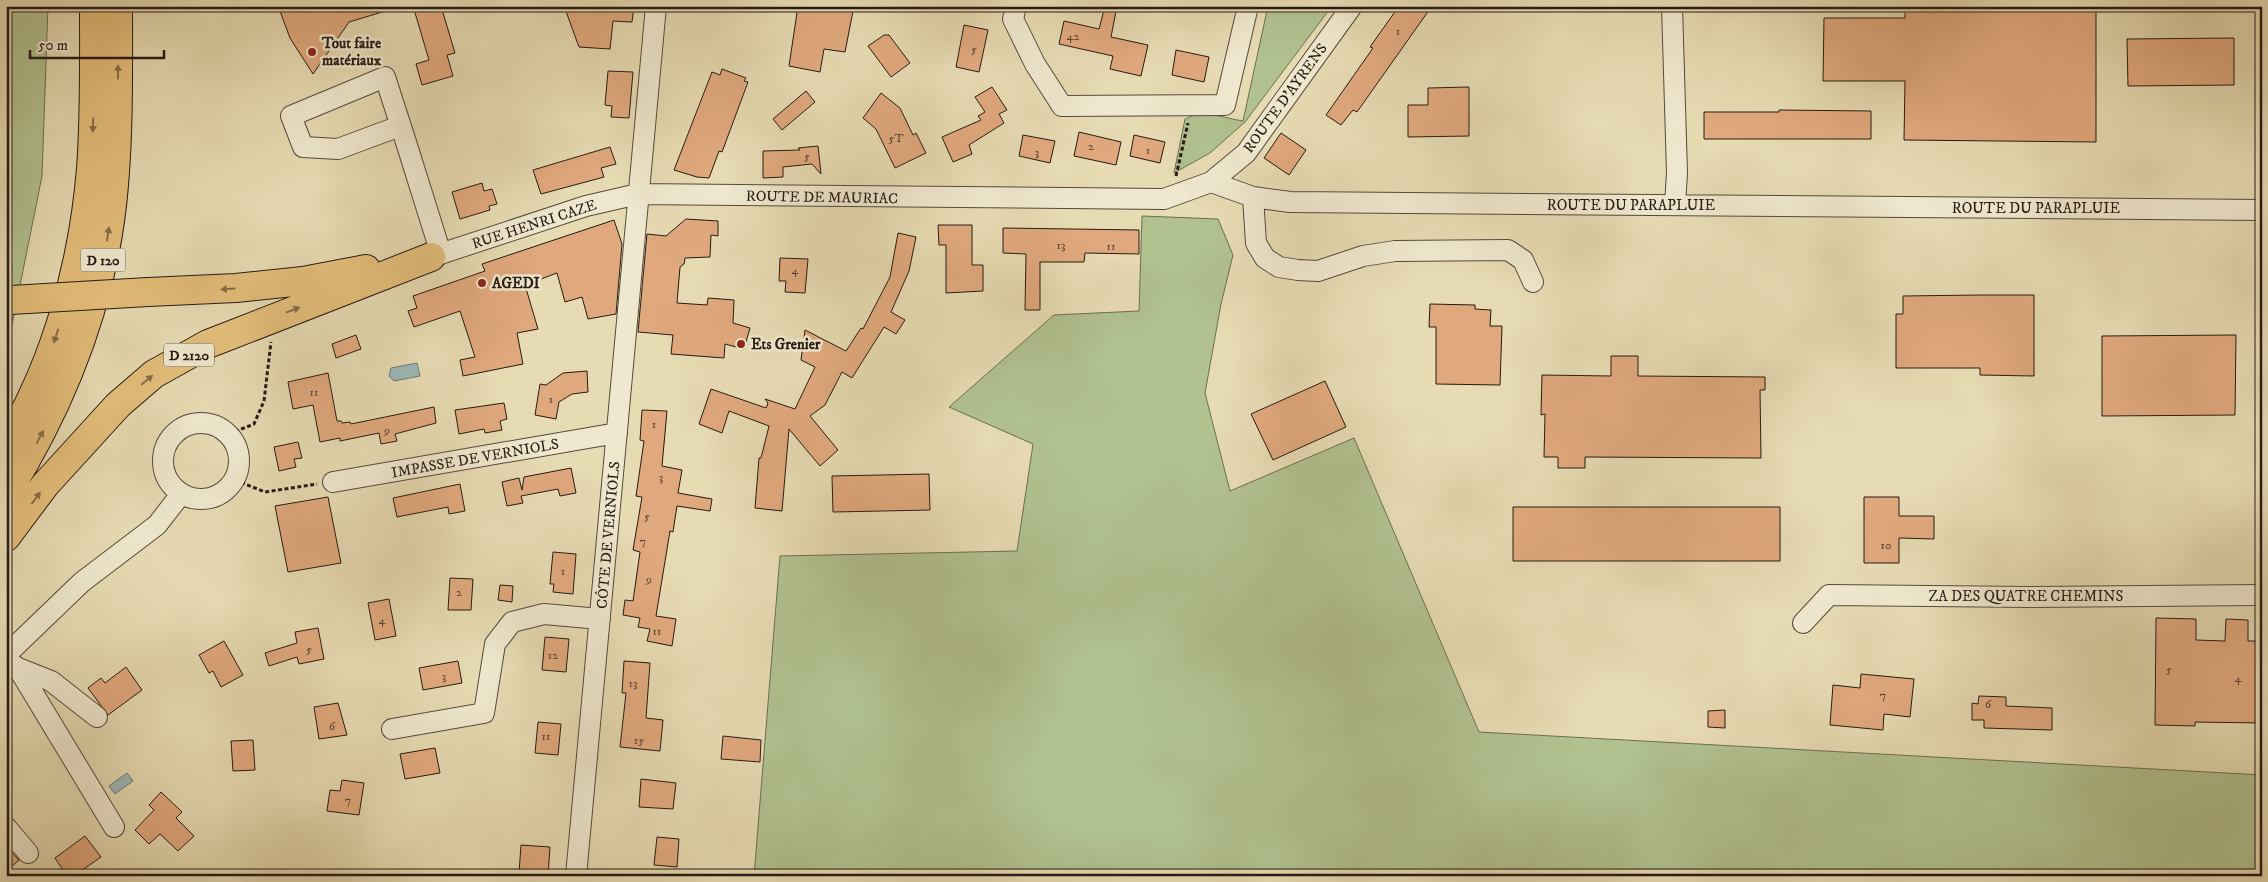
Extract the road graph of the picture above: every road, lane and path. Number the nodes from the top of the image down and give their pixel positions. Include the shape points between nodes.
1 (94, 6) edge
2 (118, 6) edge
3 (656, 6) edge
4 (1016, 6) edge
5 (1248, 6) edge
6 (1352, 6) edge
7 (1672, 6) edge
8 (1192, 106) junction
9 (400, 126) junction
10 (1211, 182) junction
11 (638, 194) junction
12 (1173, 196) junction
13 (1252, 197) junction
14 (1675, 205) junction
15 (2262, 210) edge
16 (436, 256) junction
17 (1533, 282) dead end
18 (8, 300) edge
19 (273, 318) junction
20 (617, 433) junction
21 (230, 434) junction
22 (6, 446) edge
23 (235, 480) junction
24 (333, 482) joint
25 (6, 494) edge
26 (181, 494) junction
27 (6, 537) edge
28 (2262, 595) edge
29 (600, 618) junction
30 (1803, 623) dead end
31 (10, 661) edge
32 (96, 718) dead end
33 (392, 729) dead end
34 (6, 827) edge
35 (114, 827) dead end
36 (28, 853) dead end
37 (576, 876) edge

1 -> 22 highway, D 120 via 91,169 77,261 53,348
25 -> 2 highway, D 120 via 54,410 73,365 98,282 114,186
3 - 11 street, CÔTE DE VERNIOLS
4 - 8 street via 1013,19 1035,64 1062,106
5 - 8 street via 1225,105
6 - 10 street, ROUTE D'AYRENS via 1246,153
7 - 14 street
8 - 12 path
9 - 9 street via 385,78 291,116 303,147 338,149
9 - 16 street
10 - 12 street
10 - 13 street, ROUTE DU PARAPLUIE
11 - 12 street, ROUTE DE MAURIAC via 1006,199 1164,199
11 - 16 street, RUE HENRI CAZE / D 2120 via 586,206
11 - 20 street, CÔTE DE VERNIOLS
13 - 14 street, ROUTE DU PARAPLUIE via 1290,202
13 - 17 street via 1256,243 1265,258 1279,267 1318,271 1363,256 1395,251 1508,250 1523,260
14 - 15 street, ROUTE DU PARAPLUIE
16 -> 18 highway, D 2120, bridge via 303,281 236,288
19 -> 16 highway, D 2120
19 - 21 path via 264,401 254,424
27 -> 19 highway, D 2120 via 46,485 118,404 154,374 208,344
20 - 24 street, IMPASSE DE VERNIOLS
20 - 29 street, CÔTE DE VERNIOLS
21 - 23 street via 240,456
21 - 26 street via 214,424 194,422 172,436 165,447 164,467 171,485
23 - 24 path via 265,492
23 - 26 street via 217,496 199,499
26 - 31 street via 157,526 82,582
28 - 30 street, ZA DES QUATRE CHEMINS via 1829,595
29 - 33 street via 544,614 512,622 495,644 484,714
29 - 37 street, CÔTE DE VERNIOLS
31 - 32 street via 51,681
31 - 35 street
34 - 36 street

